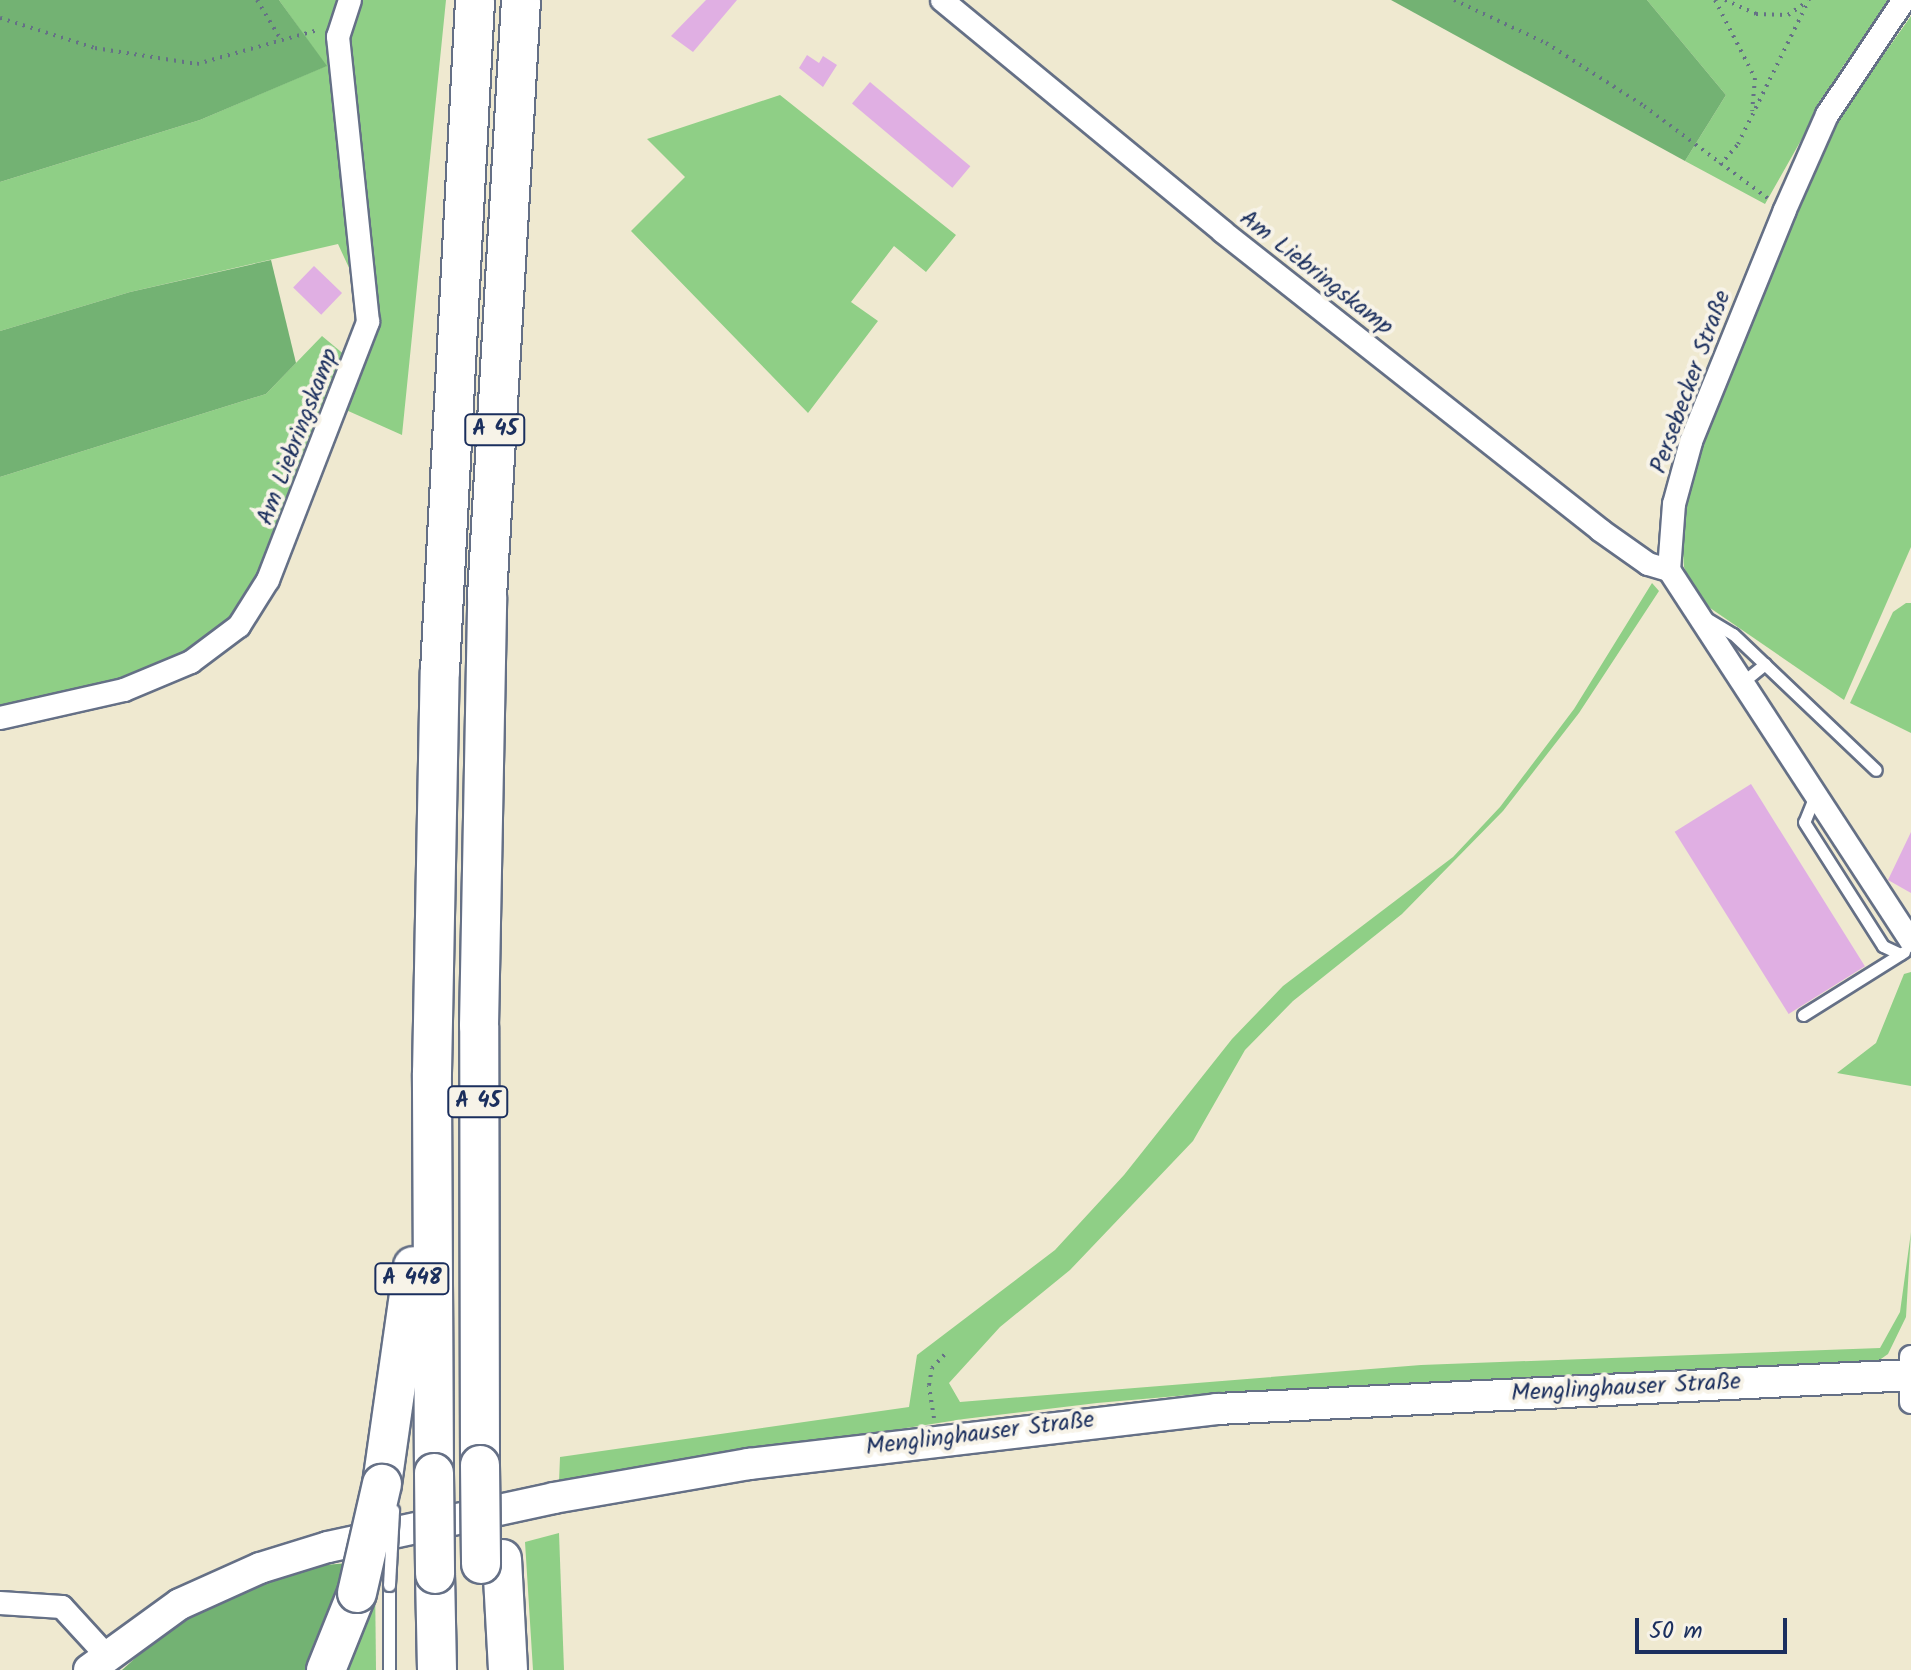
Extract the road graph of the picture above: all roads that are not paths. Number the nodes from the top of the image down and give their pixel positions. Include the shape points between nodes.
1 (350, 0) edge
2 (475, 0) edge
3 (521, 0) edge
4 (942, 0) edge
5 (1904, 0) edge
6 (1669, 570) junction
7 (1697, 618) junction
8 (1765, 664) junction
9 (1744, 681) junction
10 (0, 718) edge
11 (1876, 770) dead end
12 (1906, 948) edge
13 (1911, 948) edge
14 (1803, 1015) dead end
15 (432, 1073) junction
16 (1911, 1377) edge
17 (491, 1561) junction
18 (373, 1589) junction
19 (0, 1603) edge
20 (98, 1662) edge
21 (326, 1670) edge
22 (389, 1670) edge
23 (437, 1670) edge
24 (483, 1670) edge
25 (508, 1670) edge

1 - 10 street, Am Liebringskamp via 339,24 368,322 264,588 225,639 165,675 124,690
2 - 15 highway, A 45 via 444,549
3 - 17 highway, A 45, bridge via 487,597 478,1041 481,1454
4 - 6 street, Am Liebringskamp via 1223,232 1600,530 1648,564
5 - 6 street, Persebecker Straße via 1827,115 1785,210 1691,442 1674,504
6 - 7 street
7 - 8 lane via 1710,618
7 - 9 street
8 - 9 lane
8 - 11 lane
9 - 12 street via 1817,792
12 - 13 lane
12 - 14 lane
15 - 18 highway, A 448, bridge
15 - 23 highway, A 45, bridge
16 - 20 street, Menglinghauser Straße via 1217,1409 749,1464 328,1547 260,1568 180,1604
17 - 24 highway, A 45
17 - 25 highway
18 - 21 highway, A 448
18 - 22 lane
19 - 20 street via 62,1607

